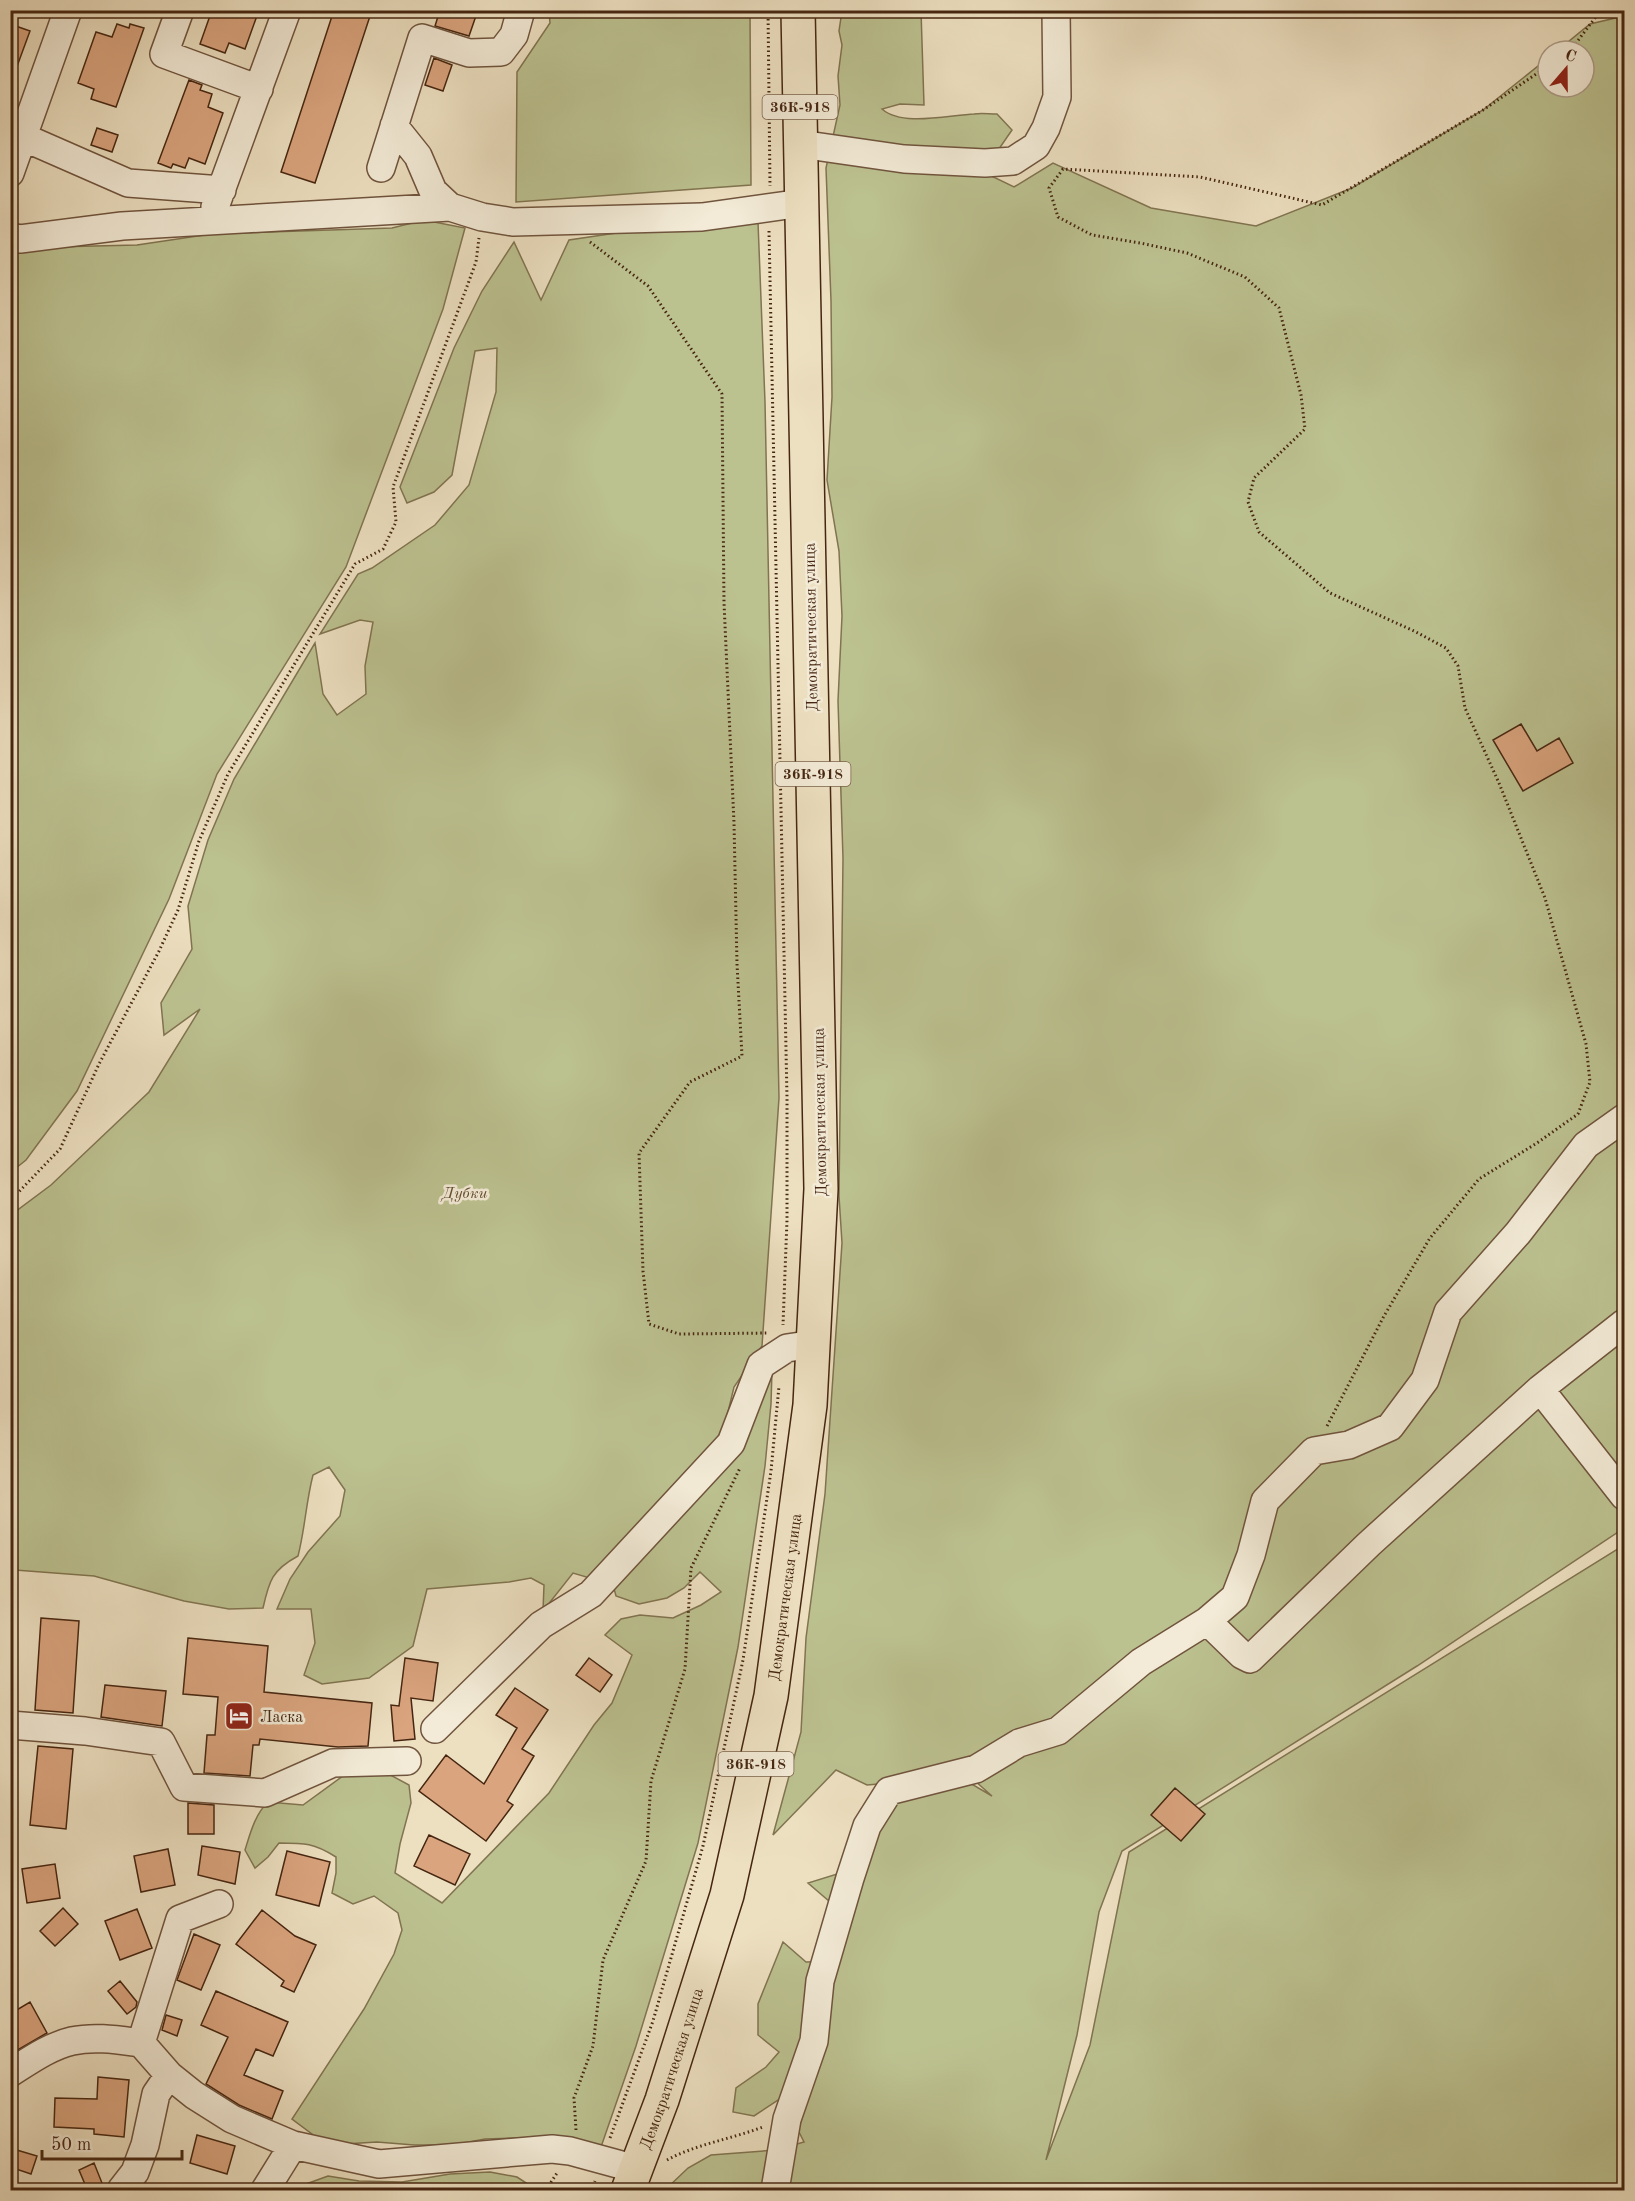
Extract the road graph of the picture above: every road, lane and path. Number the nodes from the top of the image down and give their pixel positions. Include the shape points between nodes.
1 (68, 10) edge
2 (180, 10) edge
3 (287, 10) edge
4 (521, 10) edge
5 (768, 10) edge
6 (798, 10) edge
7 (1056, 10) edge
8 (1600, 11) edge
9 (1579, 39) edge
10 (1536, 74) edge
11 (259, 89) junction
12 (394, 126) junction
13 (17, 133) edge
14 (800, 144) junction
15 (381, 168) dead end
16 (10, 173) edge
17 (222, 190) junction
18 (802, 203) junction
19 (450, 207) junction
20 (770, 208) junction
21 (482, 217) junction
22 (209, 220) junction
23 (563, 221) junction
24 (10, 237) edge
25 (1624, 1118) edge
26 (10, 1201) edge
27 (1624, 1323) edge
28 (814, 1344) junction
29 (775, 1356) junction
30 (1540, 1389) junction
31 (1314, 1451) junction
32 (742, 1459) dead end
33 (1624, 1496) edge
34 (1207, 1621) junction
35 (10, 1725) edge
36 (435, 1730) dead end
37 (406, 1761) dead end
38 (219, 1904) dead end
39 (141, 2043) junction
40 (10, 2073) edge
41 (169, 2075) junction
42 (787, 2119) junction
43 (293, 2145) junction
44 (570, 2151) junction
45 (602, 2160) junction
46 (642, 2174) edge
47 (121, 2190) edge
48 (265, 2190) edge
49 (546, 2190) edge
50 (591, 2190) edge
51 (775, 2190) edge

1 - 13 street
2 - 11 street via 164,54
3 - 11 street
4 - 12 street via 514,35 501,52 470,53 423,38
5 - 20 path
6 - 14 main road, Демократическая улица / 36К-918
7 - 14 street via 1057,97 1036,146 1013,161 985,164 904,159
8 - 9 path
10 - 31 path via 1322,205 1200,177 1063,168 1049,188 1058,217 1092,236 1187,253 1245,278 1279,308 1301,394 1305,429 1254,478 1248,502 1259,532 1330,593 1446,648 1458,666 1465,708 1545,898 1586,1044 1590,1082 1578,1114 1479,1179 1430,1238 1384,1316
11 - 17 street
12 - 15 street
12 - 19 street via 418,156 433,191
13 - 16 street
13 - 17 street via 128,183
14 - 18 main road, Демократическая улица / 36К-918
17 - 22 street
18 - 20 street
18 - 28 main road, Демократическая улица / 36К-918 via 821,1189
19 - 21 street
19 - 22 street
20 - 23 street via 702,217
20 - 29 path via 787,1098 786,1231
21 - 23 street via 513,222
21 - 26 path via 476,262 393,487 396,522 392,531 383,549 355,564 228,774 199,842 178,910 60,1149
22 - 24 street
23 - 29 path via 648,286 722,394 724,603 742,1056 690,1082 639,1153 644,1270 649,1324 680,1334 769,1332
25 - 31 street via 1586,1145 1518,1233 1448,1312 1425,1380 1390,1427 1349,1445
27 - 30 street
28 - 29 street via 787,1348
28 - 46 main road, Демократическая улица / 36К-918 via 810,1405 771,1696 727,1895
29 - 36 street via 761,1365 731,1443 591,1594 541,1625
29 - 45 path via 771,1471 743,1659 703,1846 653,2021
30 - 33 street
30 - 34 street via 1369,1544 1250,1659
31 - 34 street via 1265,1501 1235,1597
32 - 44 path via 691,1568 686,1669 651,1781 646,1861 603,1960 593,2046 574,2098 577,2140
34 - 42 street via 1141,1662 1058,1731 1019,1743 976,1769 889,1791 867,1826 850,1878 820,1981 814,2041
35 - 37 street via 161,1742 184,1787 265,1793 333,1763
38 - 39 street via 180,1919
39 - 40 street via 99,2038 71,2041
39 - 41 street
41 - 43 street via 232,2119
41 - 47 street via 156,2094 146,2145 135,2172
42 - 46 path via 683,2151
42 - 51 street
43 - 44 street via 379,2164 552,2149
43 - 48 street
44 - 45 street
44 - 49 path
45 - 46 street
45 - 50 path

